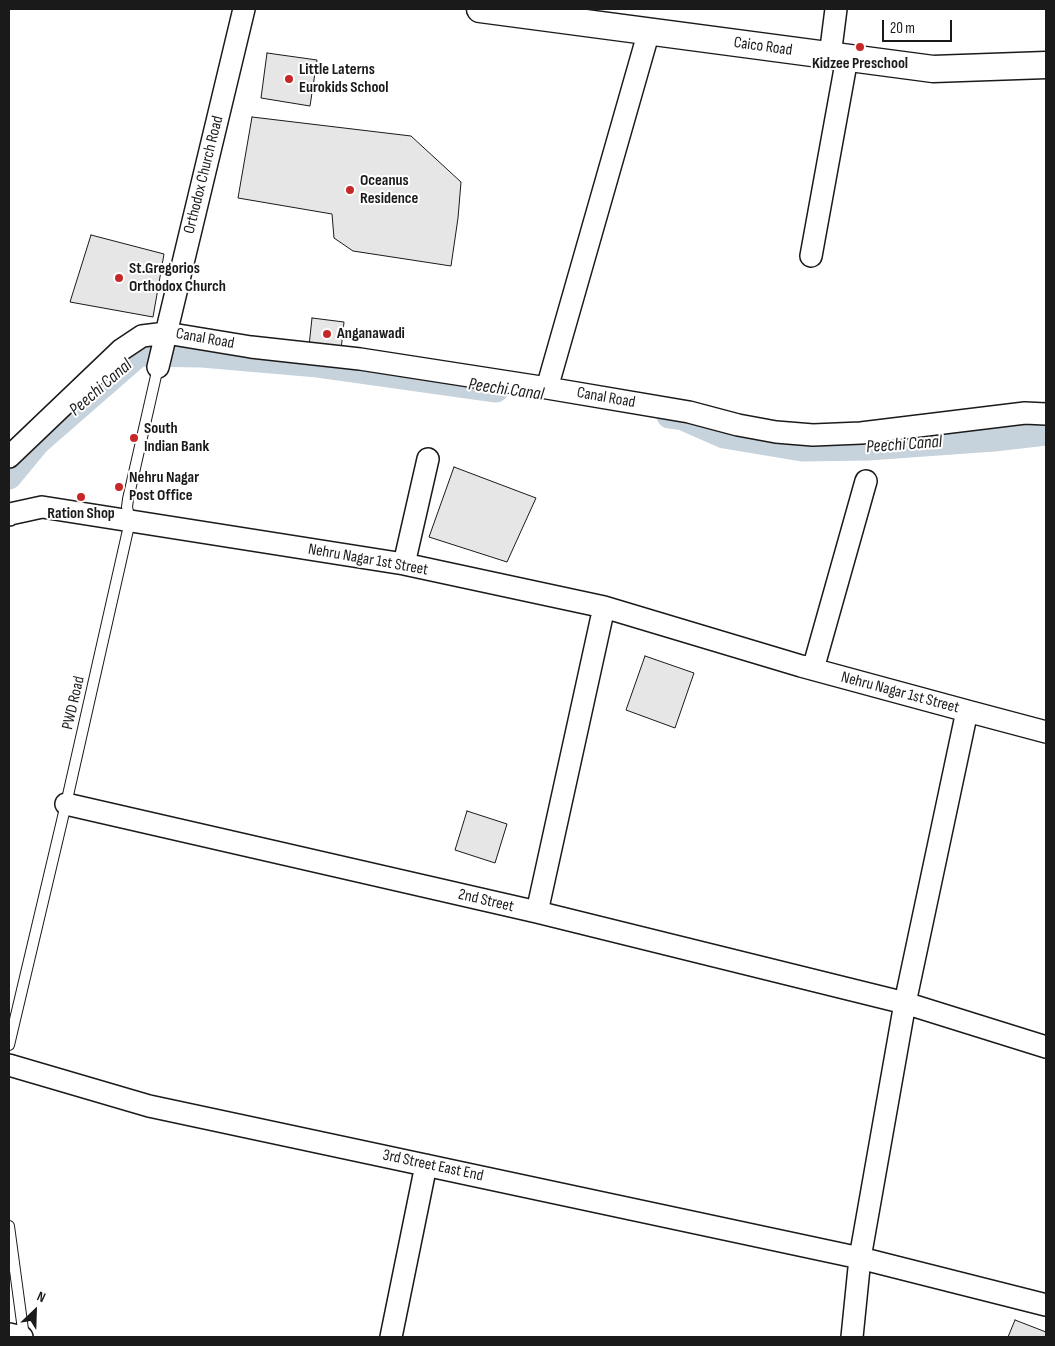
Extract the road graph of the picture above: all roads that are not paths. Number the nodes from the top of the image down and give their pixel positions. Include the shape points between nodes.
1 (244, 9) edge
2 (480, 9) edge
3 (836, 9) edge
4 (649, 31) junction
5 (839, 57) junction
6 (1046, 65) edge
7 (811, 256) dead end
8 (165, 337) junction
9 (158, 367) joint
10 (547, 388) junction
11 (1046, 414) edge
12 (9, 457) edge
13 (428, 459) dead end
14 (866, 481) dead end
15 (9, 515) edge
16 (130, 521) junction
17 (404, 564) junction
18 (604, 607) junction
19 (813, 669) junction
20 (967, 711) junction
21 (1046, 732) edge
22 (66, 804) junction
23 (537, 912) junction
24 (905, 1003) junction
25 (9, 1045) edge
26 (1046, 1047) edge
27 (9, 1065) edge
28 (426, 1165) junction
29 (9, 1226) edge
30 (860, 1258) junction
31 (1046, 1305) edge
32 (9, 1334) edge
33 (23, 1337) edge
34 (391, 1337) edge
35 (852, 1337) edge

1 - 8 street, Orthodox Church Road
2 - 4 street, Caico Road
3 - 5 street
4 - 5 street, Caico Road
4 - 10 street
5 - 6 street, Caico Road via 933,69
5 - 7 street
8 - 9 street, Orthodox Church Road
8 - 10 street, Canal Road via 360,359
8 - 12 street via 142,336 121,350
9 - 16 lane, PWD Road via 128,499
10 - 11 street, Canal Road via 689,412 738,426 813,434 862,433
13 - 17 street
14 - 19 street
15 - 16 street, Nehru Nagar 1st Street via 42,507
16 - 17 street, Nehru Nagar 1st Street
16 - 22 lane, PWD Road
17 - 18 street, Nehru Nagar 1st Street
18 - 19 street, Nehru Nagar 1st Street
18 - 23 street
19 - 20 street, Nehru Nagar 1st Street
20 - 21 street
20 - 24 street, Nehru Nagar 1st Street
22 - 23 street, 2nd Street
22 - 25 lane, PWD Road
23 - 24 street, 2nd Street
24 - 26 street, 2nd Street
24 - 30 street, Nehru Nagar 1st Street
27 - 28 street, 3rd Street East End via 149,1106
28 - 30 street, 3rd Street East End
28 - 34 street
29 - 33 lane
30 - 31 street, 3rd Street East End
30 - 35 street, Nehru Nagar 1st Street
32 - 33 street

